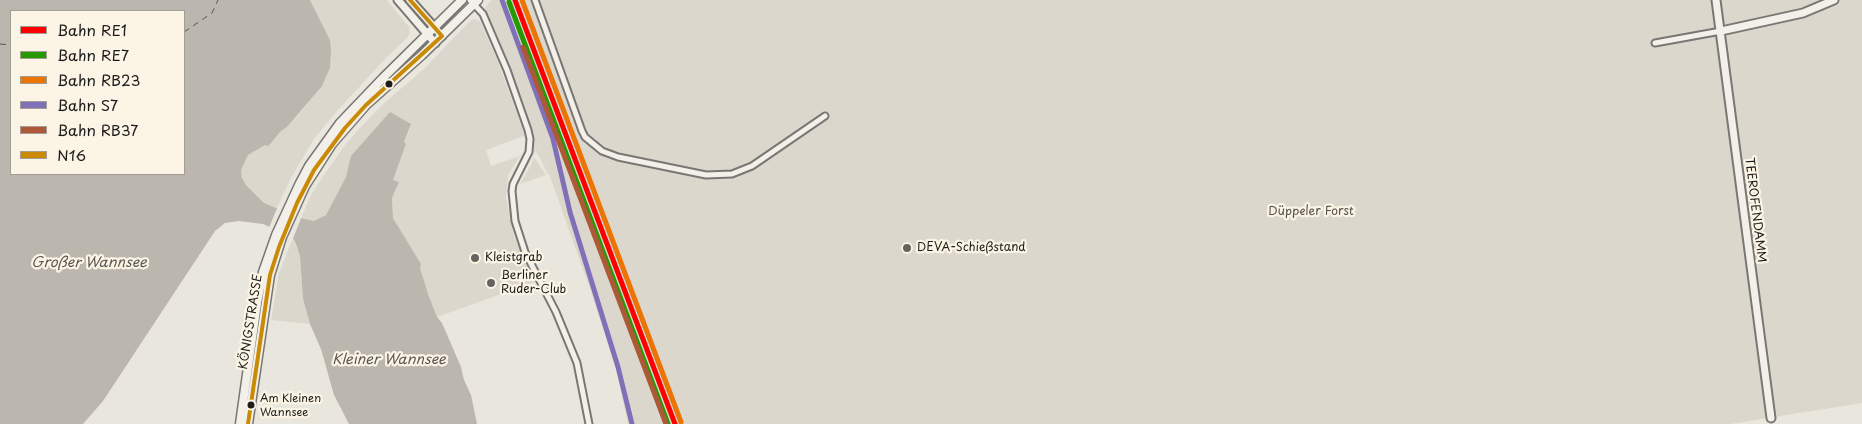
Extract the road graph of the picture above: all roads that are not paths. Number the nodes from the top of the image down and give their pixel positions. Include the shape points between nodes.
1 (398, 0) edge
2 (410, 0) edge
3 (462, 0) edge
4 (535, 0) edge
5 (1716, 0) edge
6 (1834, 0) edge
7 (474, 2) edge
8 (419, 10) junction
9 (412, 17) junction
10 (435, 28) junction
11 (1721, 31) junction
12 (428, 35) junction
13 (442, 36) junction
14 (435, 43) junction
15 (1655, 43) dead end
16 (824, 116) dead end
17 (294, 201) junction
18 (275, 246) junction
19 (1771, 421) edge
20 (240, 424) edge
21 (248, 424) edge
22 (589, 424) edge

1 - 9 street
2 - 8 street
3 - 10 main road, KÖNIGSTRASSE
4 - 16 street via 585,137 602,152 706,174 732,174 752,166
5 - 11 street, TEEROFENDAMM
6 - 11 street via 1802,13
7 - 13 main road, KÖNIGSTRASSE
7 - 22 street via 483,14 500,53 528,130 529,152 513,184 515,221 574,355
8 - 9 street
8 - 10 street
9 - 12 street
10 - 12 main road, KÖNIGSTRASSE
10 - 13 street
11 - 15 street
11 - 19 street, TEEROFENDAMM
12 - 14 street
12 - 17 main road, KÖNIGSTRASSE via 340,124 309,166
13 - 14 main road, KÖNIGSTRASSE
14 - 17 main road, KÖNIGSTRASSE via 345,128
17 - 18 main road, KÖNIGSTRASSE
18 - 20 main road, KÖNIGSTRASSE via 260,284
18 - 21 main road, KÖNIGSTRASSE

